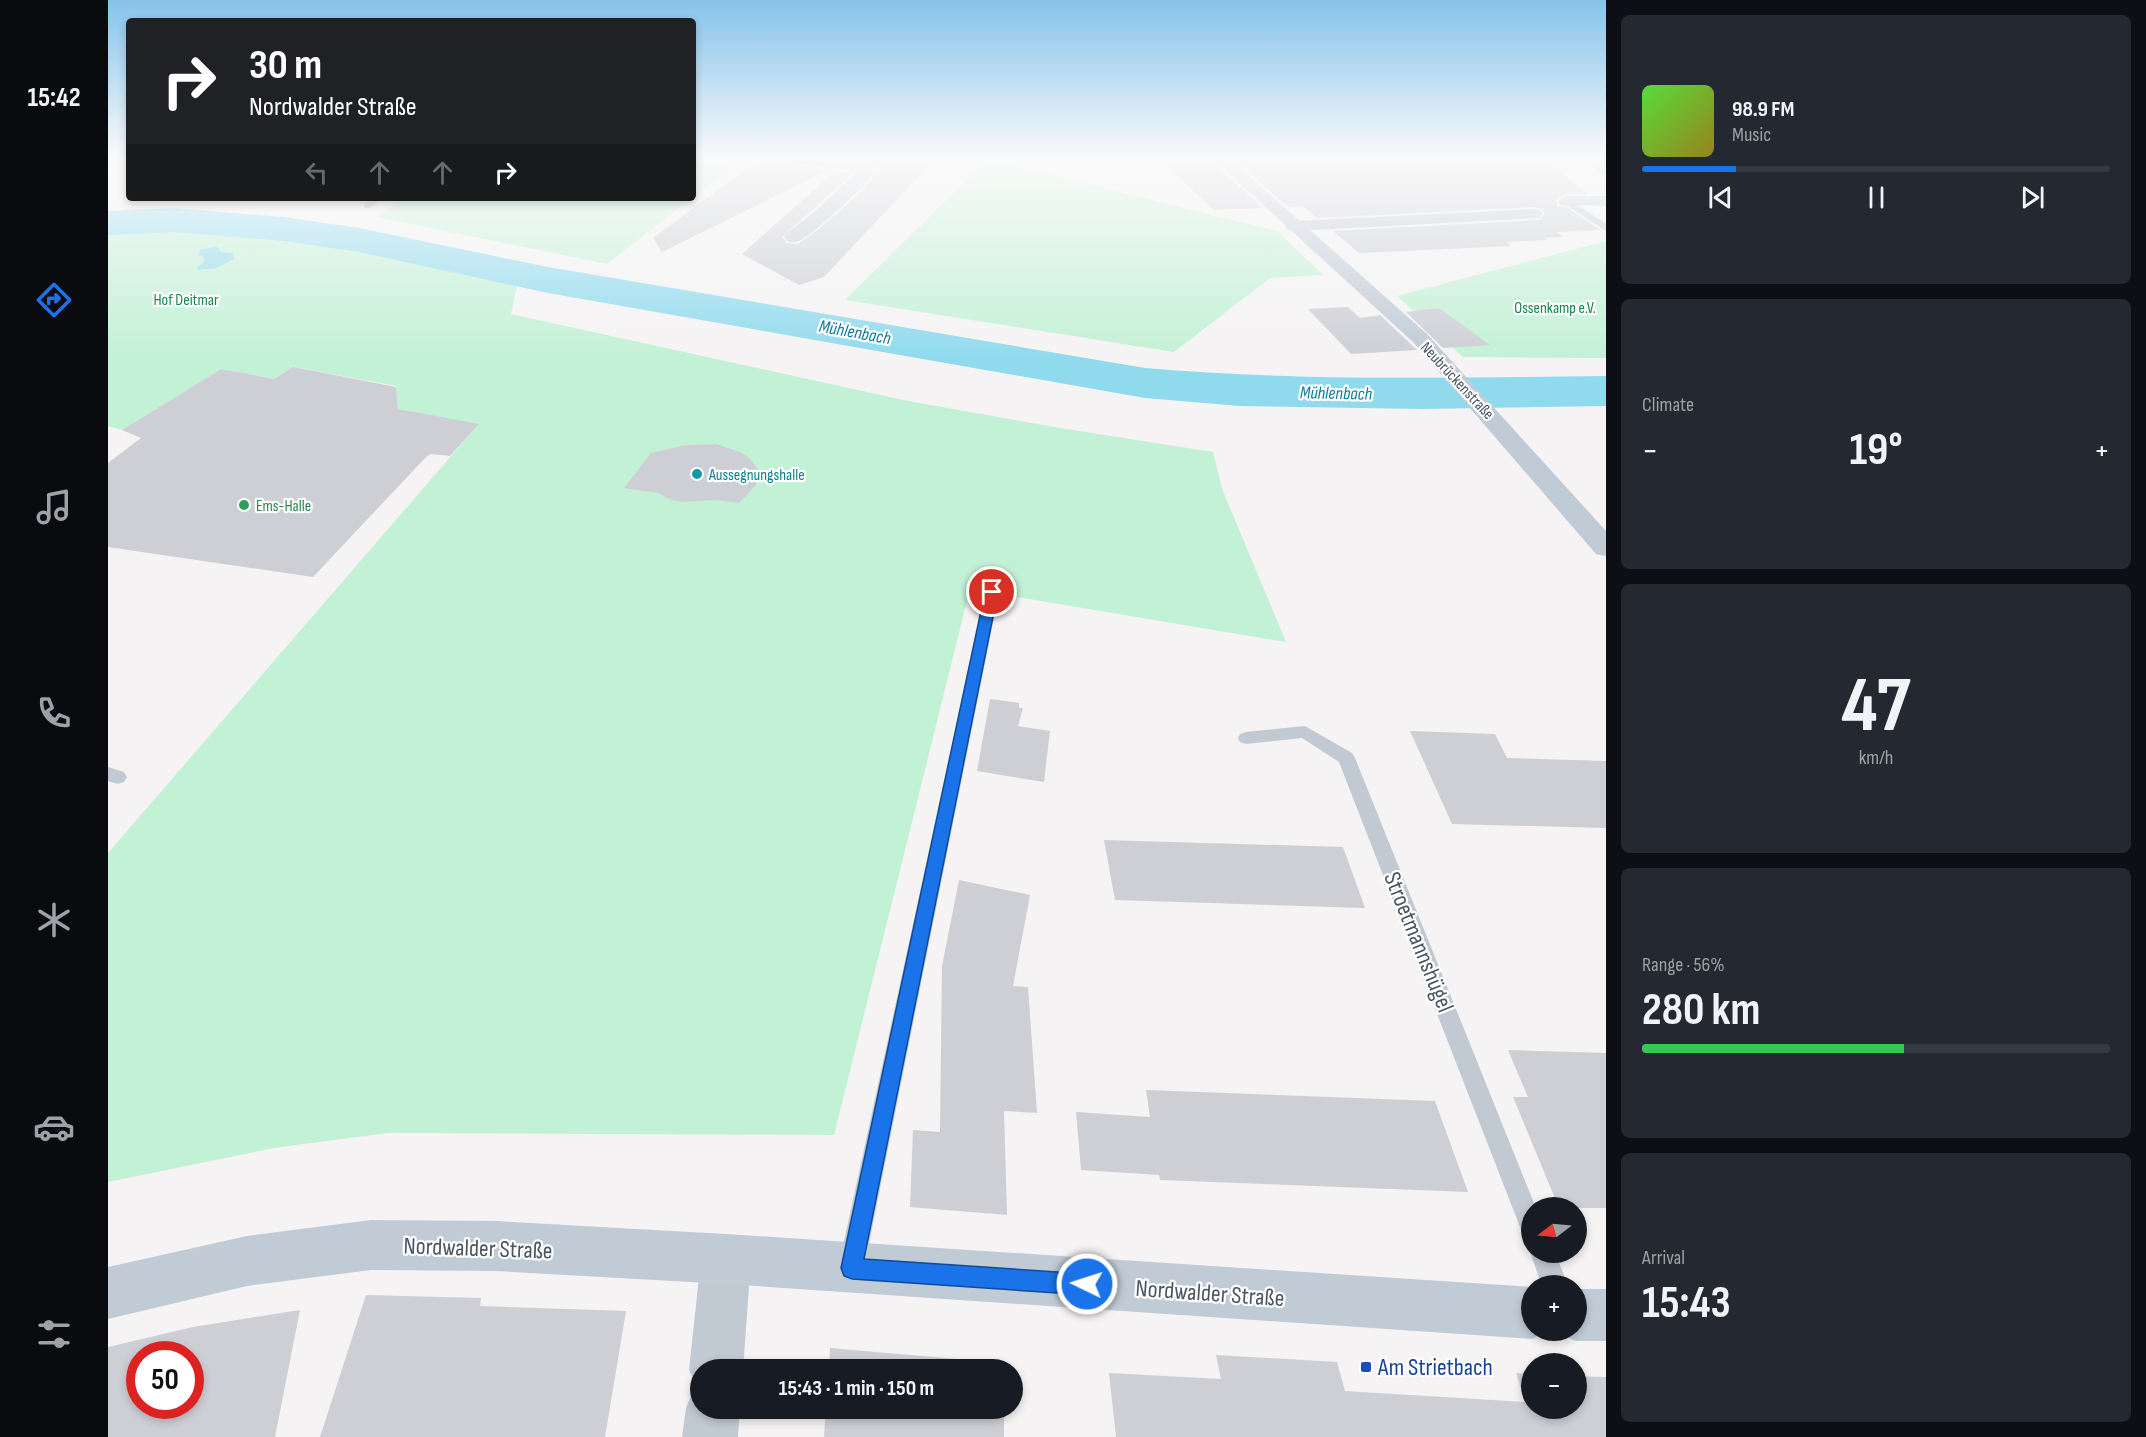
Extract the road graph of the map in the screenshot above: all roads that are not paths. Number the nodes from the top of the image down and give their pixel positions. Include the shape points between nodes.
1 (809, 225) edge
2 (1313, 225) edge
3 (1294, 226) joint
4 (793, 237) dead end
5 (1606, 548) edge
6 (992, 592) dead end
7 (1246, 738) dead end
8 (1521, 1199) edge
9 (726, 1259) junction
10 (852, 1268) junction
11 (108, 1293) edge
12 (1521, 1312) edge
13 (1587, 1315) edge
14 (1606, 1315) edge
15 (717, 1359) edge
16 (712, 1419) edge
17 (710, 1437) edge

1 - 4 street
2 - 3 street
3 - 5 street, Neubrückenstraße via 1420,338
6 - 10 lane
7 - 8 lane, Stroetmannshügel via 1305,732 1346,758
9 - 10 street, Nordwalder Straße
9 - 11 street, Nordwalder Straße via 496,1246 371,1245 247,1261
9 - 15 street
10 - 12 street, Nordwalder Straße
13 - 14 street
16 - 17 street

